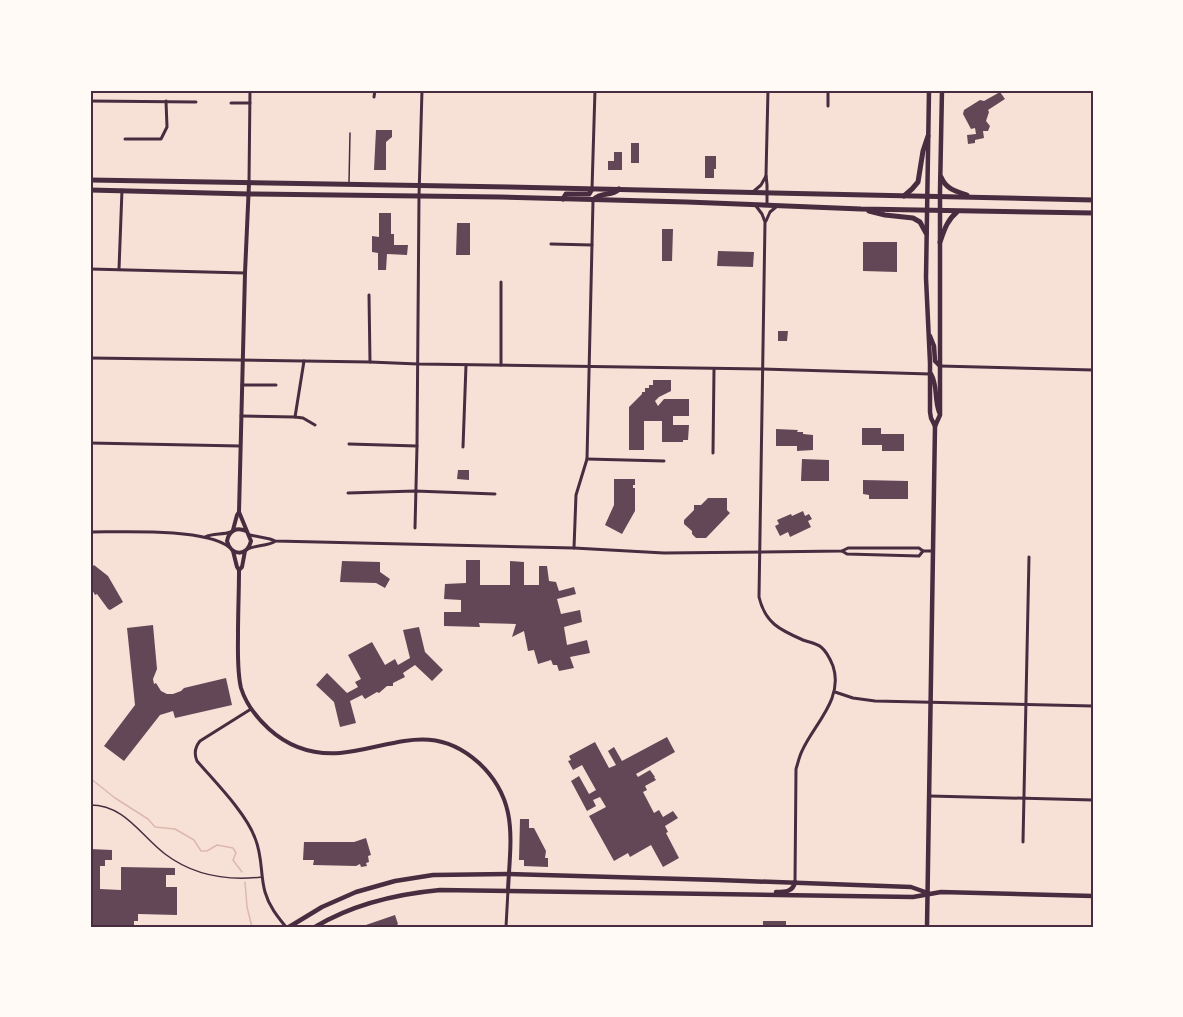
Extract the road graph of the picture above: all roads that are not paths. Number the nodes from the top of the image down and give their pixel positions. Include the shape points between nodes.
1 (250, 90) edge
2 (375, 90) edge
3 (422, 90) edge
4 (595, 90) edge
5 (768, 90) edge
6 (828, 90) edge
7 (929, 90) edge
8 (942, 90) edge
9 (374, 97) dead end
10 (90, 101) edge
11 (166, 101) junction
12 (196, 102) dead end
13 (231, 103) dead end
14 (250, 103) junction
15 (828, 106) dead end
16 (350, 133) dead end
17 (928, 136) junction
18 (125, 139) dead end
19 (766, 175) junction
20 (941, 177) junction
21 (90, 180) edge
22 (249, 182) junction
23 (349, 184) junction
24 (420, 185) junction
25 (592, 189) junction
26 (619, 189) junction
27 (90, 190) edge
28 (122, 190) junction
29 (752, 192) junction
30 (767, 193) junction
31 (249, 194) junction
32 (419, 196) junction
33 (903, 196) junction
34 (927, 197) junction
35 (940, 197) junction
36 (974, 198) junction
37 (562, 199) junction
38 (592, 200) junction
39 (1093, 200) edge
40 (755, 205) junction
41 (767, 205) junction
42 (777, 206) junction
43 (861, 209) junction
44 (927, 210) junction
45 (940, 210) junction
46 (958, 211) junction
47 (1093, 213) edge
48 (765, 222) junction
49 (926, 233) junction
50 (940, 242) junction
51 (551, 244) dead end
52 (592, 245) junction
53 (90, 269) edge
54 (119, 269) junction
55 (245, 273) junction
56 (501, 282) dead end
57 (369, 295) dead end
58 (929, 334) junction
59 (90, 358) edge
60 (242, 360) junction
61 (304, 361) junction
62 (370, 362) junction
63 (418, 364) junction
64 (466, 365) junction
65 (501, 365) junction
66 (590, 366) junction
67 (940, 366) junction
68 (714, 369) junction
69 (762, 369) junction
70 (1093, 370) edge
71 (930, 374) junction
72 (242, 384) junction
73 (276, 385) dead end
74 (940, 415) junction
75 (241, 416) junction
76 (296, 417) junction
77 (315, 425) dead end
78 (935, 426) junction
79 (90, 443) edge
80 (349, 444) dead end
81 (240, 446) junction
82 (417, 446) junction
83 (463, 447) dead end
84 (713, 453) dead end
85 (588, 459) junction
86 (664, 461) dead end
87 (415, 491) junction
88 (348, 493) dead end
89 (495, 494) dead end
90 (239, 512) junction
91 (415, 528) dead end
92 (232, 531) junction
93 (246, 531) junction
94 (90, 532) edge
95 (250, 535) junction
96 (205, 537) junction
97 (275, 541) junction
98 (229, 547) junction
99 (574, 548) junction
100 (246, 550) junction
101 (233, 551) junction
102 (760, 551) junction
103 (842, 551) junction
104 (923, 551) junction
105 (932, 551) junction
106 (1029, 556) dead end
107 (239, 570) junction
108 (835, 692) junction
109 (930, 702) junction
110 (1026, 705) junction
111 (1093, 706) edge
112 (251, 709) junction
113 (929, 796) junction
114 (1023, 798) junction
115 (1093, 800) edge
116 (90, 805) edge
117 (1023, 842) dead end
118 (508, 874) junction
119 (263, 876) junction
120 (684, 879) junction
121 (795, 882) junction
122 (508, 890) junction
123 (928, 893) junction
124 (684, 894) junction
125 (765, 895) junction
126 (1093, 896) edge
127 (288, 927) edge
128 (315, 927) edge
129 (506, 927) edge
130 (927, 927) edge

1 - 14 street
2 - 9 street
3 - 24 street
4 - 25 street
5 - 19 street
6 - 15 street
7 - 17 main road
8 - 20 main road
10 - 11 street
11 - 12 street
11 - 18 street via 167,127 161,139
13 - 14 street
14 - 22 street
16 - 23 lane
17 - 33 main road via 918,182
17 - 34 main road
19 - 29 street
19 - 30 street
20 - 35 main road
20 - 36 main road via 951,190
21 - 22 main road
22 - 23 main road
22 - 31 street
23 - 24 main road
24 - 25 main road
24 - 32 street
25 - 26 main road
25 - 37 main road via 589,194 566,194
26 - 29 main road
26 - 38 main road
27 - 28 main road
28 - 31 main road
28 - 54 street
29 - 30 main road
30 - 33 main road
30 - 41 street
31 - 32 main road
31 - 55 street
32 - 37 main road
32 - 63 street
33 - 34 main road
34 - 35 main road
34 - 44 main road
35 - 36 main road
35 - 45 main road
36 - 39 main road
37 - 38 main road
38 - 40 main road
38 - 52 street
40 - 41 main road
40 - 48 street
41 - 42 main road
42 - 43 main road
42 - 48 street
43 - 44 main road
43 - 49 main road via 913,218
44 - 45 main road
44 - 49 main road
45 - 46 main road
45 - 50 main road
46 - 47 main road
46 - 50 main road via 951,216
48 - 69 street
49 - 58 main road
50 - 67 main road
51 - 52 street
52 - 66 street
53 - 54 street
54 - 55 street
55 - 60 street
56 - 65 street
57 - 62 street
58 - 67 main road via 935,361
58 - 71 main road
59 - 60 street
60 - 61 street
60 - 72 street
61 - 62 street
61 - 76 street
62 - 63 street
63 - 64 street
63 - 82 street
64 - 65 street
64 - 83 street
65 - 66 street
66 - 68 street
66 - 85 street
67 - 70 street
67 - 74 main road
68 - 69 street
68 - 84 street
69 - 71 street
69 - 102 street
71 - 74 main road
71 - 78 main road via 930,414
72 - 73 street
72 - 75 street
74 - 78 main road
75 - 76 street
75 - 81 street
76 - 77 street
78 - 105 main road
79 - 81 street
80 - 82 street
81 - 90 street
82 - 87 street
85 - 86 street
85 - 99 street via 576,495
87 - 88 street
87 - 89 street
87 - 91 street
90 - 92 street
90 - 93 street
92 - 93 street
92 - 96 street
92 - 98 street via 227,541
93 - 95 street
94 - 96 street via 143,531
95 - 97 street
95 - 100 street
96 - 98 street
97 - 99 street
97 - 100 street
98 - 101 street
99 - 102 street via 664,553
100 - 101 street
100 - 107 street
101 - 107 street
102 - 103 street
102 - 108 street via 761,607 776,627 821,647 832,662
103 - 104 street
103 - 104 street via 919,556
104 - 105 street
105 - 109 main road
106 - 110 street
107 - 112 street via 238,660 241,687
108 - 109 street via 875,701
108 - 121 street via 801,752 796,769
109 - 110 street
109 - 113 main road
110 - 111 street
110 - 114 street
112 - 118 street via 282,740 316,752 339,753 410,739 440,741 472,756 493,778 508,813
112 - 119 street via 200,741 195,754 249,825 261,857
113 - 114 street
113 - 123 main road
114 - 115 street
114 - 117 street
116 - 119 lane via 111,808 123,815 165,854 205,875
118 - 120 main road
118 - 122 street
118 - 127 main road via 434,875 379,884 309,913
119 - 127 street via 270,907
120 - 121 main road
120 - 124 main road
121 - 123 main road via 911,887
121 - 125 main road via 790,891
122 - 124 main road
122 - 128 main road via 440,890 398,896 354,908
122 - 129 street
123 - 125 main road via 913,897
123 - 126 main road
123 - 130 main road
124 - 125 main road

